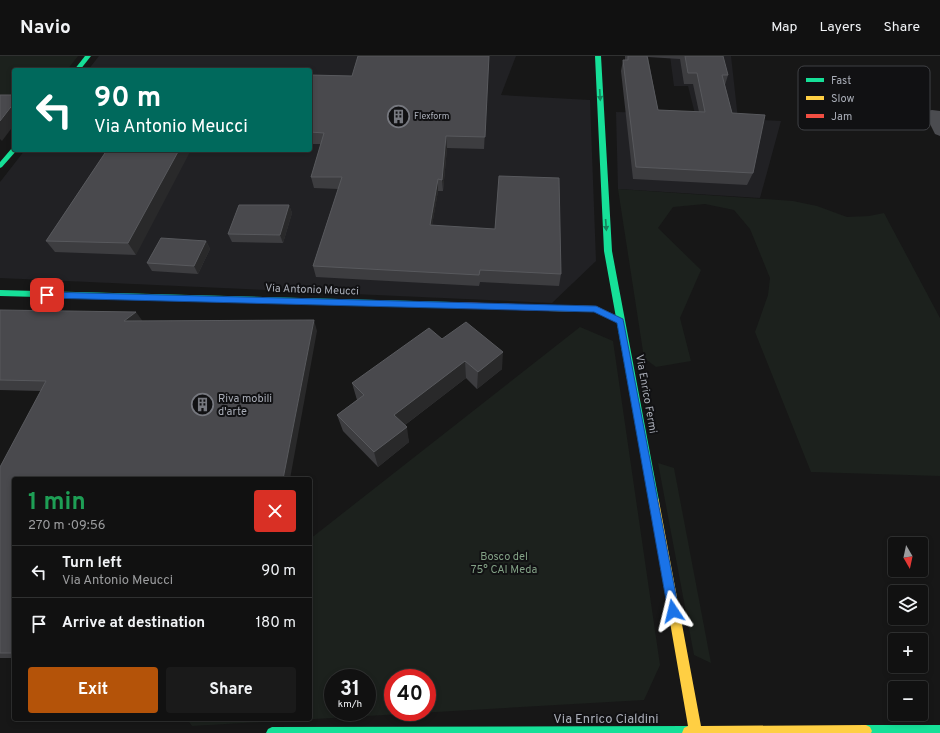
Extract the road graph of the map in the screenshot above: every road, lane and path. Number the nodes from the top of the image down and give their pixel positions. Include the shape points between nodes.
1 (88, 56) edge
2 (598, 56) edge
3 (79, 68) edge
4 (940, 115) edge
5 (940, 131) edge
6 (12, 151) edge
7 (0, 166) edge
8 (0, 294) edge
9 (620, 321) junction
10 (940, 731) edge
11 (272, 733) edge
12 (696, 733) edge

1 - 3 street
2 -> 9 street, Via Enrico Fermi via 608,251
4 - 5 street via 932,114
6 - 7 street
8 - 9 street, Via Antonio Meucci via 596,309
9 - 12 street, Via Enrico Fermi
10 - 12 street, Via Enrico Cialdini
11 - 12 street, Via Enrico Cialdini

